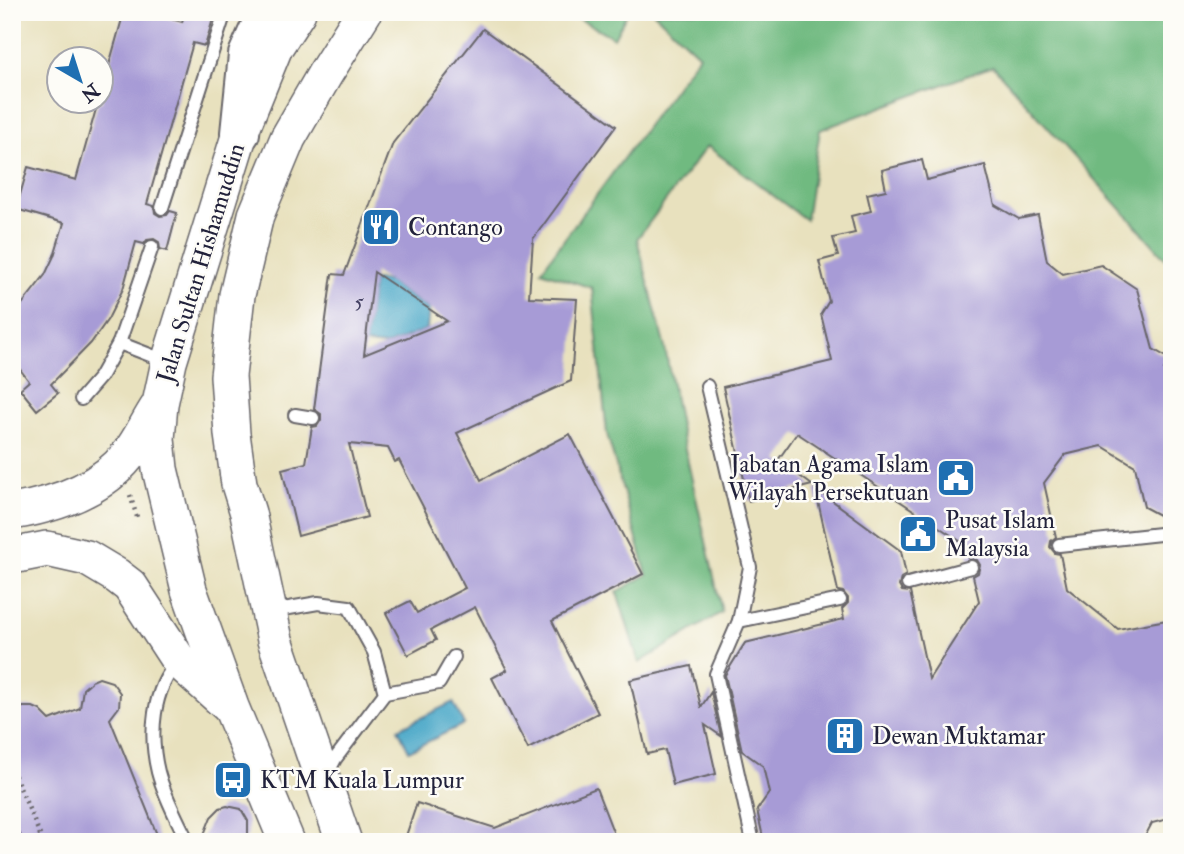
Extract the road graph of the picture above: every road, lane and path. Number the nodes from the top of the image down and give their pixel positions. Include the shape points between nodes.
1 (225, 12) edge
2 (267, 12) edge
3 (298, 12) edge
4 (364, 12) edge
5 (240, 133) junction
6 (162, 208) dead end
7 (152, 247) dead end
8 (120, 343) junction
9 (169, 362) junction
10 (707, 386) dead end
11 (81, 399) dead end
12 (160, 404) junction
13 (295, 415) dead end
14 (313, 418) dead end
15 (130, 494) dead end
16 (12, 512) edge
17 (140, 524) dead end
18 (1160, 534) dead end
19 (1059, 545) dead end
20 (12, 556) edge
21 (971, 567) dead end
22 (908, 584) dead end
23 (840, 600) dead end
24 (268, 612) junction
25 (739, 621) junction
26 (454, 657) dead end
27 (179, 661) junction
28 (385, 694) junction
29 (231, 707) junction
30 (12, 769) edge
31 (322, 784) junction
32 (186, 838) dead end
33 (43, 842) edge
34 (287, 842) edge
35 (344, 842) edge
36 (753, 842) edge

1 - 6 lane
2 - 5 main road via 248,55
3 - 5 main road, Jalan Sultan Hishamuddin via 275,47
4 - 24 main road, Jalan Sultan Hishamuddin via 288,138 256,215 237,295 228,376 232,434
5 - 9 main road, Jalan Sultan Hishamuddin
7 - 8 lane
8 - 9 lane
8 - 11 lane
9 - 12 main road, Jalan Sultan Hishamuddin
10 - 25 lane via 750,567
12 - 16 main road via 116,466 79,492 47,506
12 - 29 main road, Jalan Sultan Hishamuddin via 159,459 170,516 189,590
13 - 14 lane
15 - 17 path
18 - 19 lane
20 - 27 main road via 47,549 87,558 130,586
21 - 22 lane
23 - 25 lane
24 - 28 lane via 318,603 349,607 374,652
24 - 31 main road, Jalan Sultan Hishamuddin
25 - 36 lane via 716,674
26 - 28 lane via 439,683
27 - 29 main road
27 - 32 lane via 163,681 154,728 158,770
28 - 31 lane via 335,758
29 - 34 main road, Jalan Sultan Hishamuddin
30 - 33 path
31 - 35 main road, Jalan Sultan Hishamuddin

